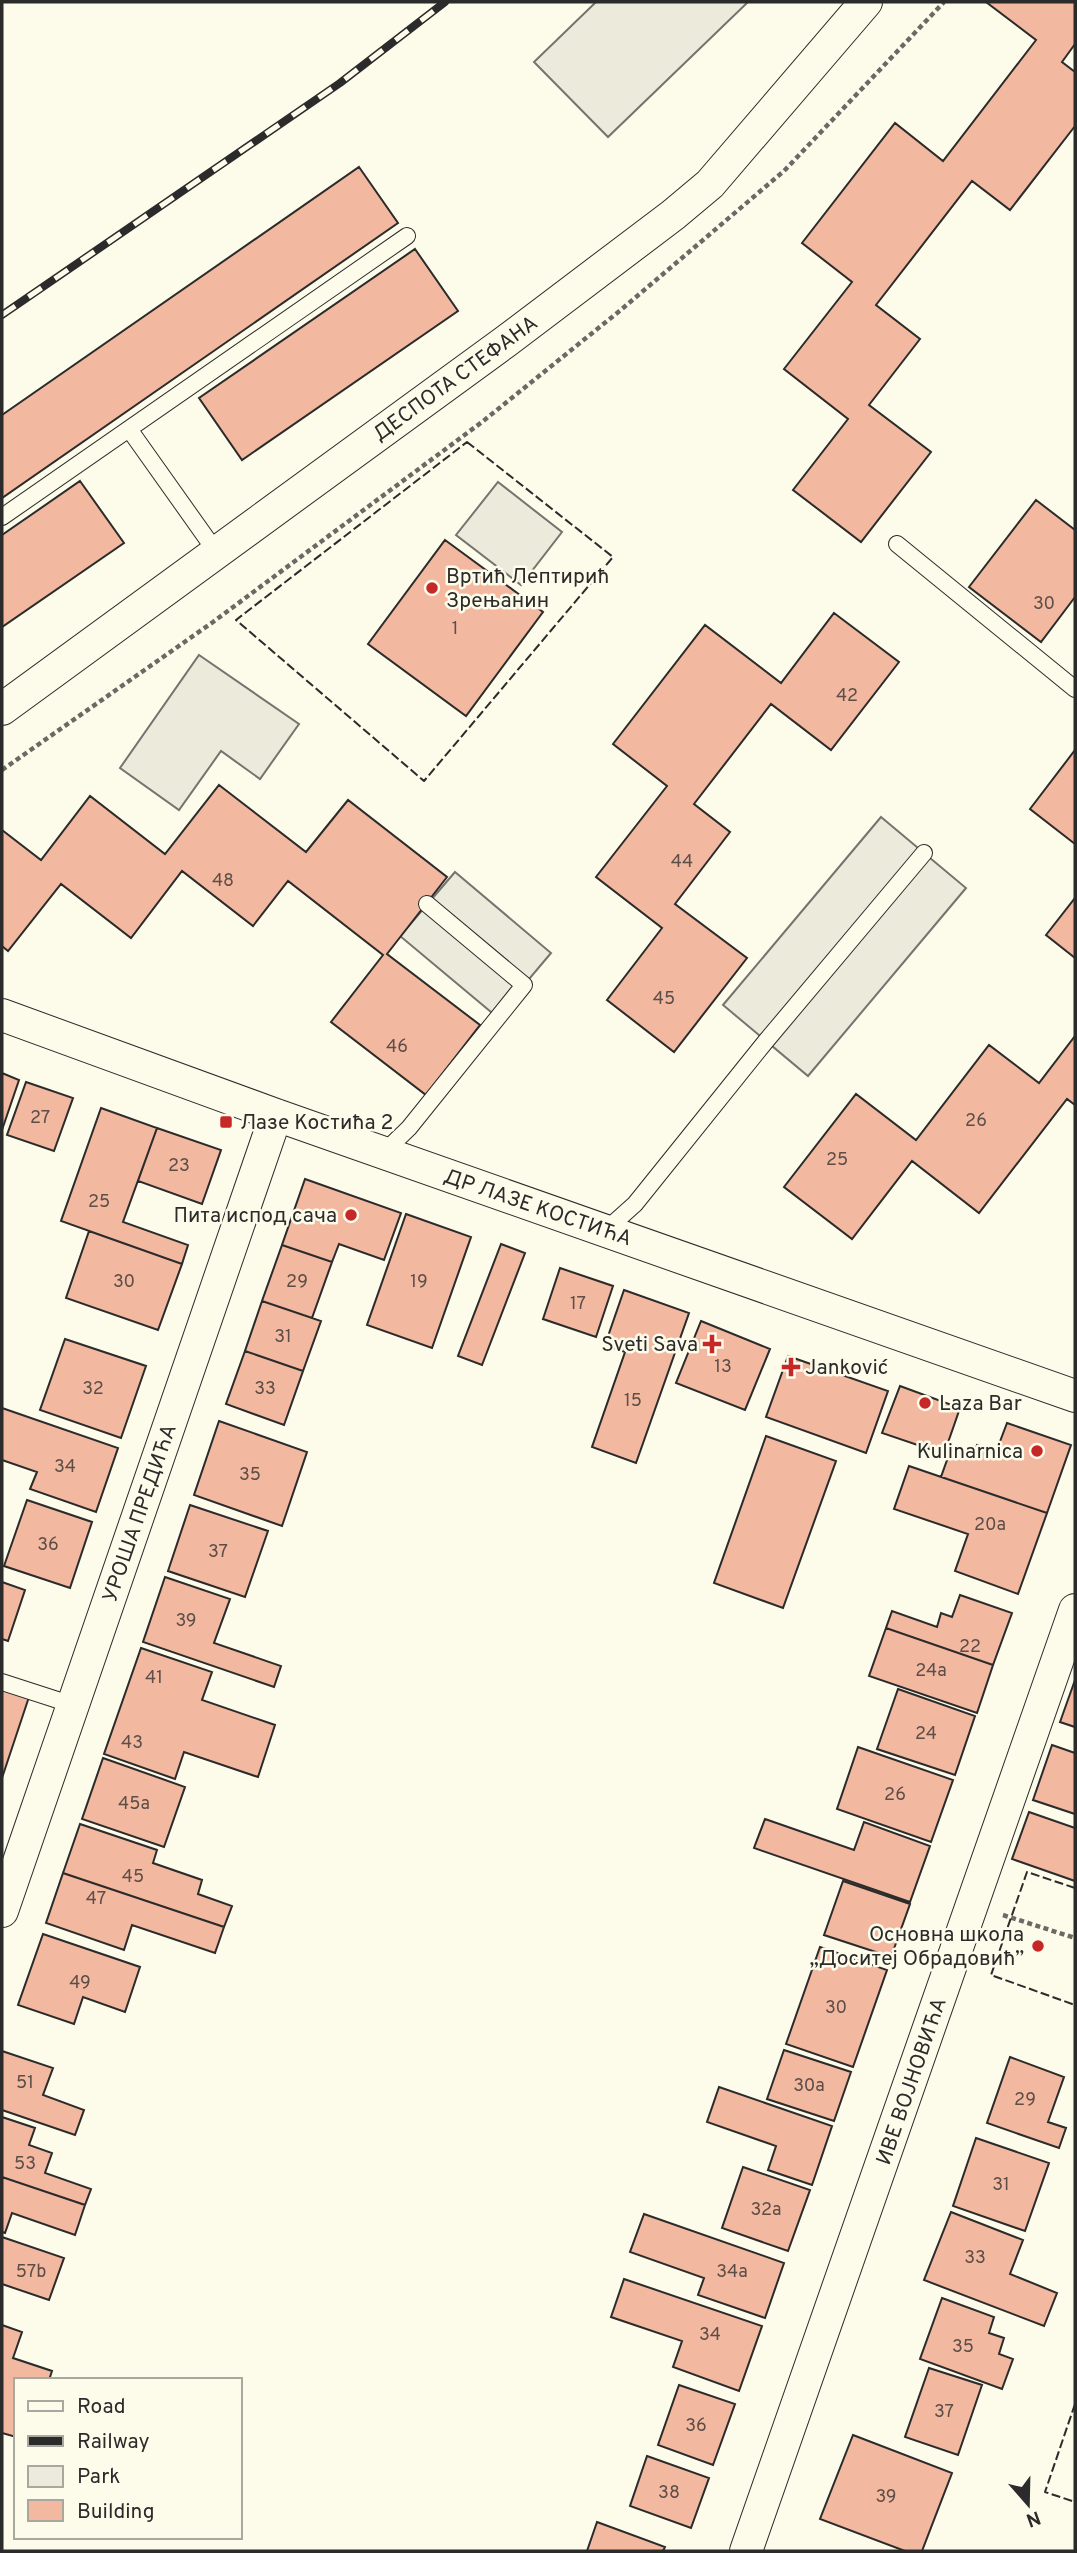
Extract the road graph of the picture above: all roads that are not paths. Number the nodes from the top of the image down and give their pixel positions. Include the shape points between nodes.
1 (866, 2) edge
2 (407, 236) dead end
3 (130, 429) junction
4 (2, 517) edge
5 (897, 544) dead end
6 (217, 553) junction
7 (1075, 689) edge
8 (2, 709) edge
9 (924, 853) dead end
10 (428, 904) dead end
11 (2, 1015) edge
12 (276, 1115) junction
13 (383, 1153) junction
14 (606, 1230) junction
15 (1075, 1396) edge
16 (1075, 1610) edge
17 (2, 1682) edge
18 (73, 1704) junction
19 (2, 1911) edge
20 (746, 2551) edge

1 - 6 street, ДЕСПОТА СТЕФАНА via 710,184 505,342
2 - 3 lane
3 - 4 lane
3 - 6 lane
5 - 7 lane
6 - 8 street, ДЕСПОТА СТЕФАНА
9 - 14 lane via 635,1204
10 - 13 lane via 524,985 409,1128
11 - 12 street, ДР ЛАЗЕ КОСТИЋА
12 - 13 street, ДР ЛАЗЕ КОСТИЋА
12 - 18 street, УРОША ПРЕДИЋА
13 - 14 street, ДР ЛАЗЕ КОСТИЋА
14 - 15 street, ДР ЛАЗЕ КОСТИЋА
16 - 20 street, ИВЕ ВОЈНОВИЋА
17 - 18 lane
18 - 19 street, УРОША ПРЕДИЋА

